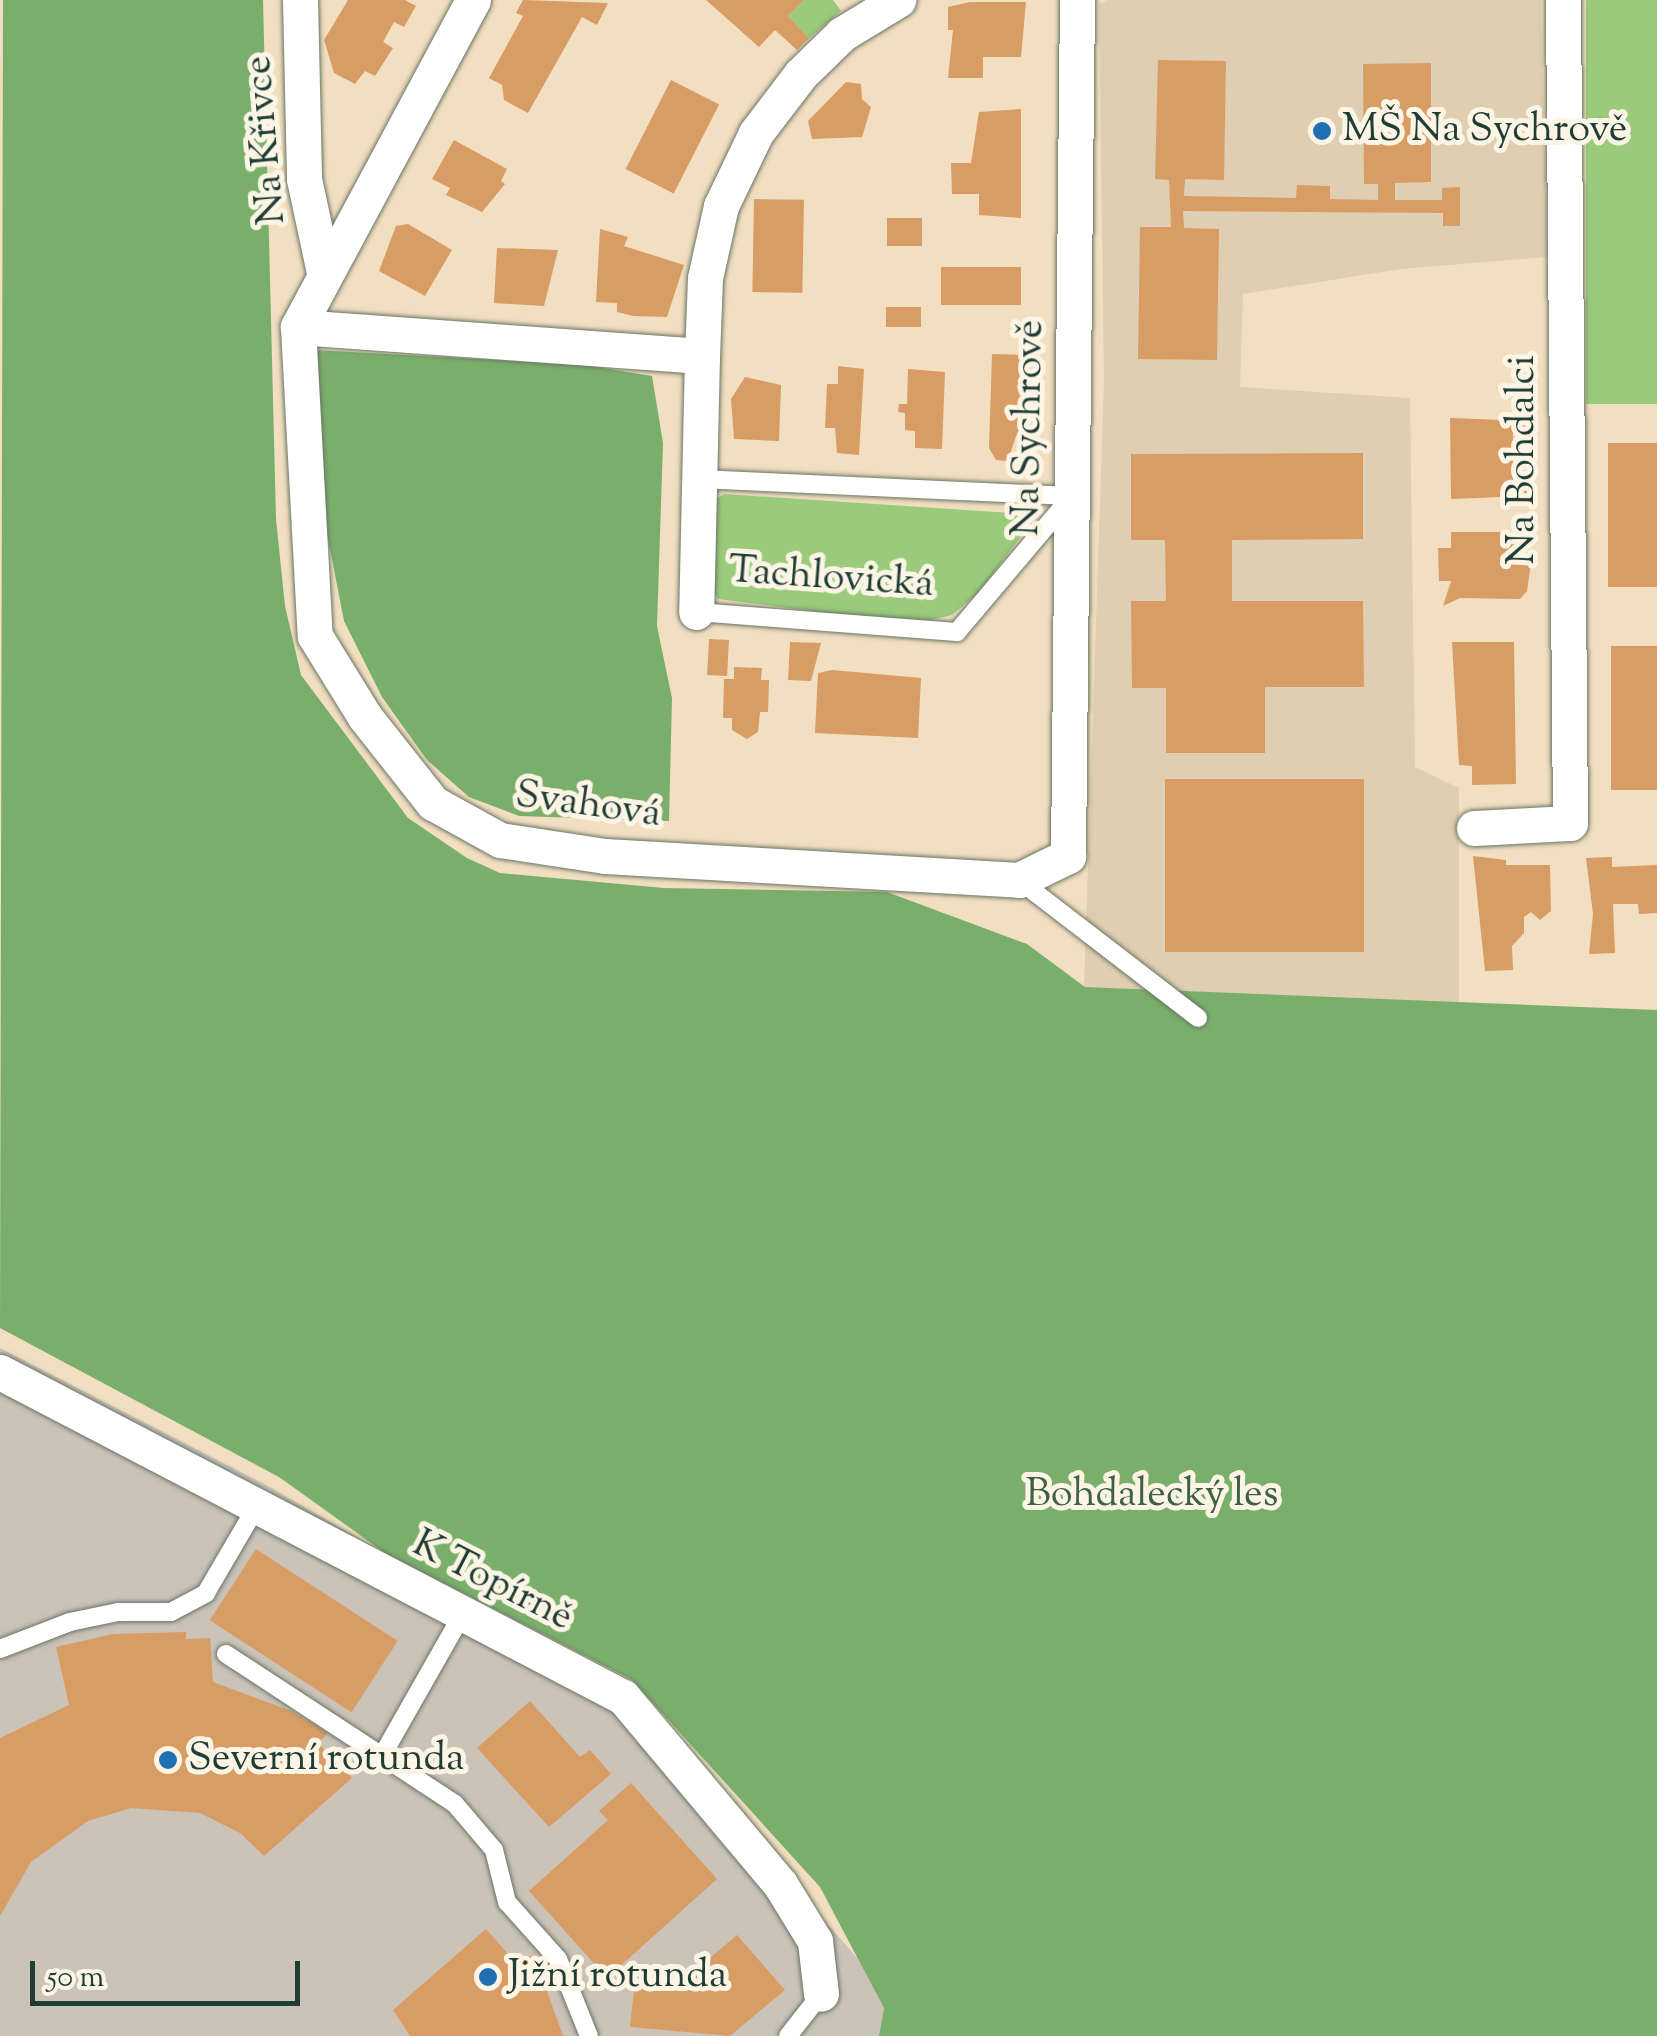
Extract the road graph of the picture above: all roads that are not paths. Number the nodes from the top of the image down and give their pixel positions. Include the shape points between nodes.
1 (300, 0) edge
2 (473, 0) edge
3 (898, 0) edge
4 (1077, 0) edge
5 (1563, 0) edge
6 (324, 272) junction
7 (298, 328) junction
8 (702, 356) junction
9 (696, 479) junction
10 (1072, 496) junction
11 (696, 612) joint
12 (1474, 828) dead end
13 (1068, 856) joint
14 (1019, 880) junction
15 (1198, 1018) dead end
16 (0, 1372) edge
17 (256, 1509) junction
18 (462, 1615) junction
19 (0, 1649) edge
20 (226, 1654) dead end
21 (382, 1756) junction
22 (812, 2017) edge
23 (589, 2036) edge
24 (788, 2036) edge

1 - 6 street, Na Křivce via 304,179
2 - 6 street
3 - 8 street, Tachlovická via 842,34 800,74 756,134 721,206 705,278
4 - 10 street, Na Sychrově
5 - 12 street, Na Bohdalci via 1570,822
6 - 7 street, Na Křivce
7 - 8 street
7 - 14 street, Svahová via 314,636 433,803 500,840 605,856
8 - 9 street, Tachlovická
9 - 10 lane
9 - 11 street, Tachlovická
10 - 11 lane, Tachlovická via 957,632
10 - 13 street, Na Sychrově
13 - 14 street, Svahová
14 - 15 lane
16 - 17 street, K Topírně
17 - 18 street, K Topírně
17 - 19 lane via 206,1593 171,1612 70,1622
18 - 21 lane
18 - 22 street, K Topírně via 623,1697 780,1884 815,1941
20 - 21 lane
21 - 23 lane via 455,1804 494,1850 507,1902 558,1958
22 - 24 lane

